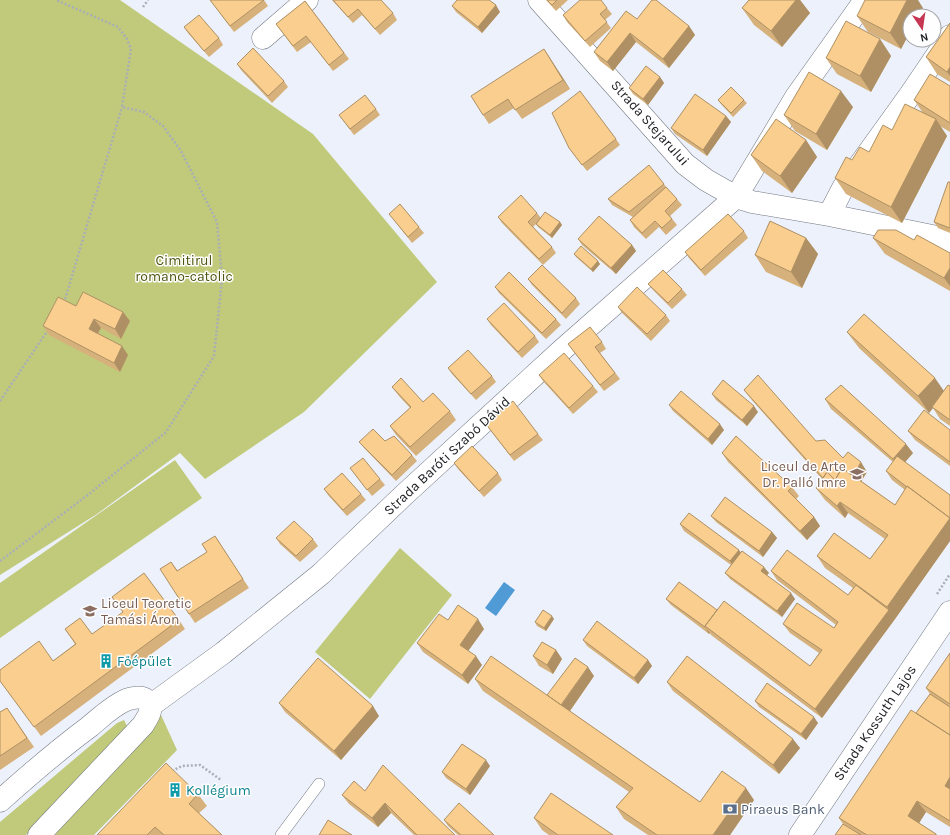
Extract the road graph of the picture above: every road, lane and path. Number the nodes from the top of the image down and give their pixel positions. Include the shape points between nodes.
1 (56, 0) edge
2 (148, 0) edge
3 (307, 0) edge
4 (540, 0) edge
5 (865, 0) edge
6 (144, 7) dead end
7 (950, 36) edge
8 (263, 38) dead end
9 (122, 107) junction
10 (736, 197) junction
11 (829, 215) junction
12 (950, 242) edge
13 (62, 310) edge
14 (48, 329) edge
15 (0, 401) edge
16 (0, 562) edge
17 (950, 612) edge
18 (150, 706) junction
19 (171, 772) edge
20 (221, 780) dead end
21 (319, 784) dead end
22 (0, 801) edge
23 (39, 835) edge
24 (281, 835) edge
25 (800, 835) edge

1 - 9 path via 118,28 127,39 131,49
2 - 6 path
3 - 8 street
4 - 10 street, Strada Stejarului via 685,164 706,180
5 - 10 street, Strada Baróti Szabó Dávid via 796,97
7 - 11 street via 843,188
9 - 13 path
9 - 16 path via 144,112 163,126 182,151 217,222 222,279 214,356 166,432
10 - 11 street, Strada Stejarului
10 - 18 street, Strada Baróti Szabó Dávid via 539,371 322,574 223,653
11 - 12 street, Strada Stejarului via 937,237
14 - 15 path
17 - 25 street, Strada Kossuth Lajos
18 - 22 street via 145,699 140,698 125,701 113,708 48,758
18 - 23 street via 144,725
19 - 20 path via 182,766 200,765
21 - 24 lane

